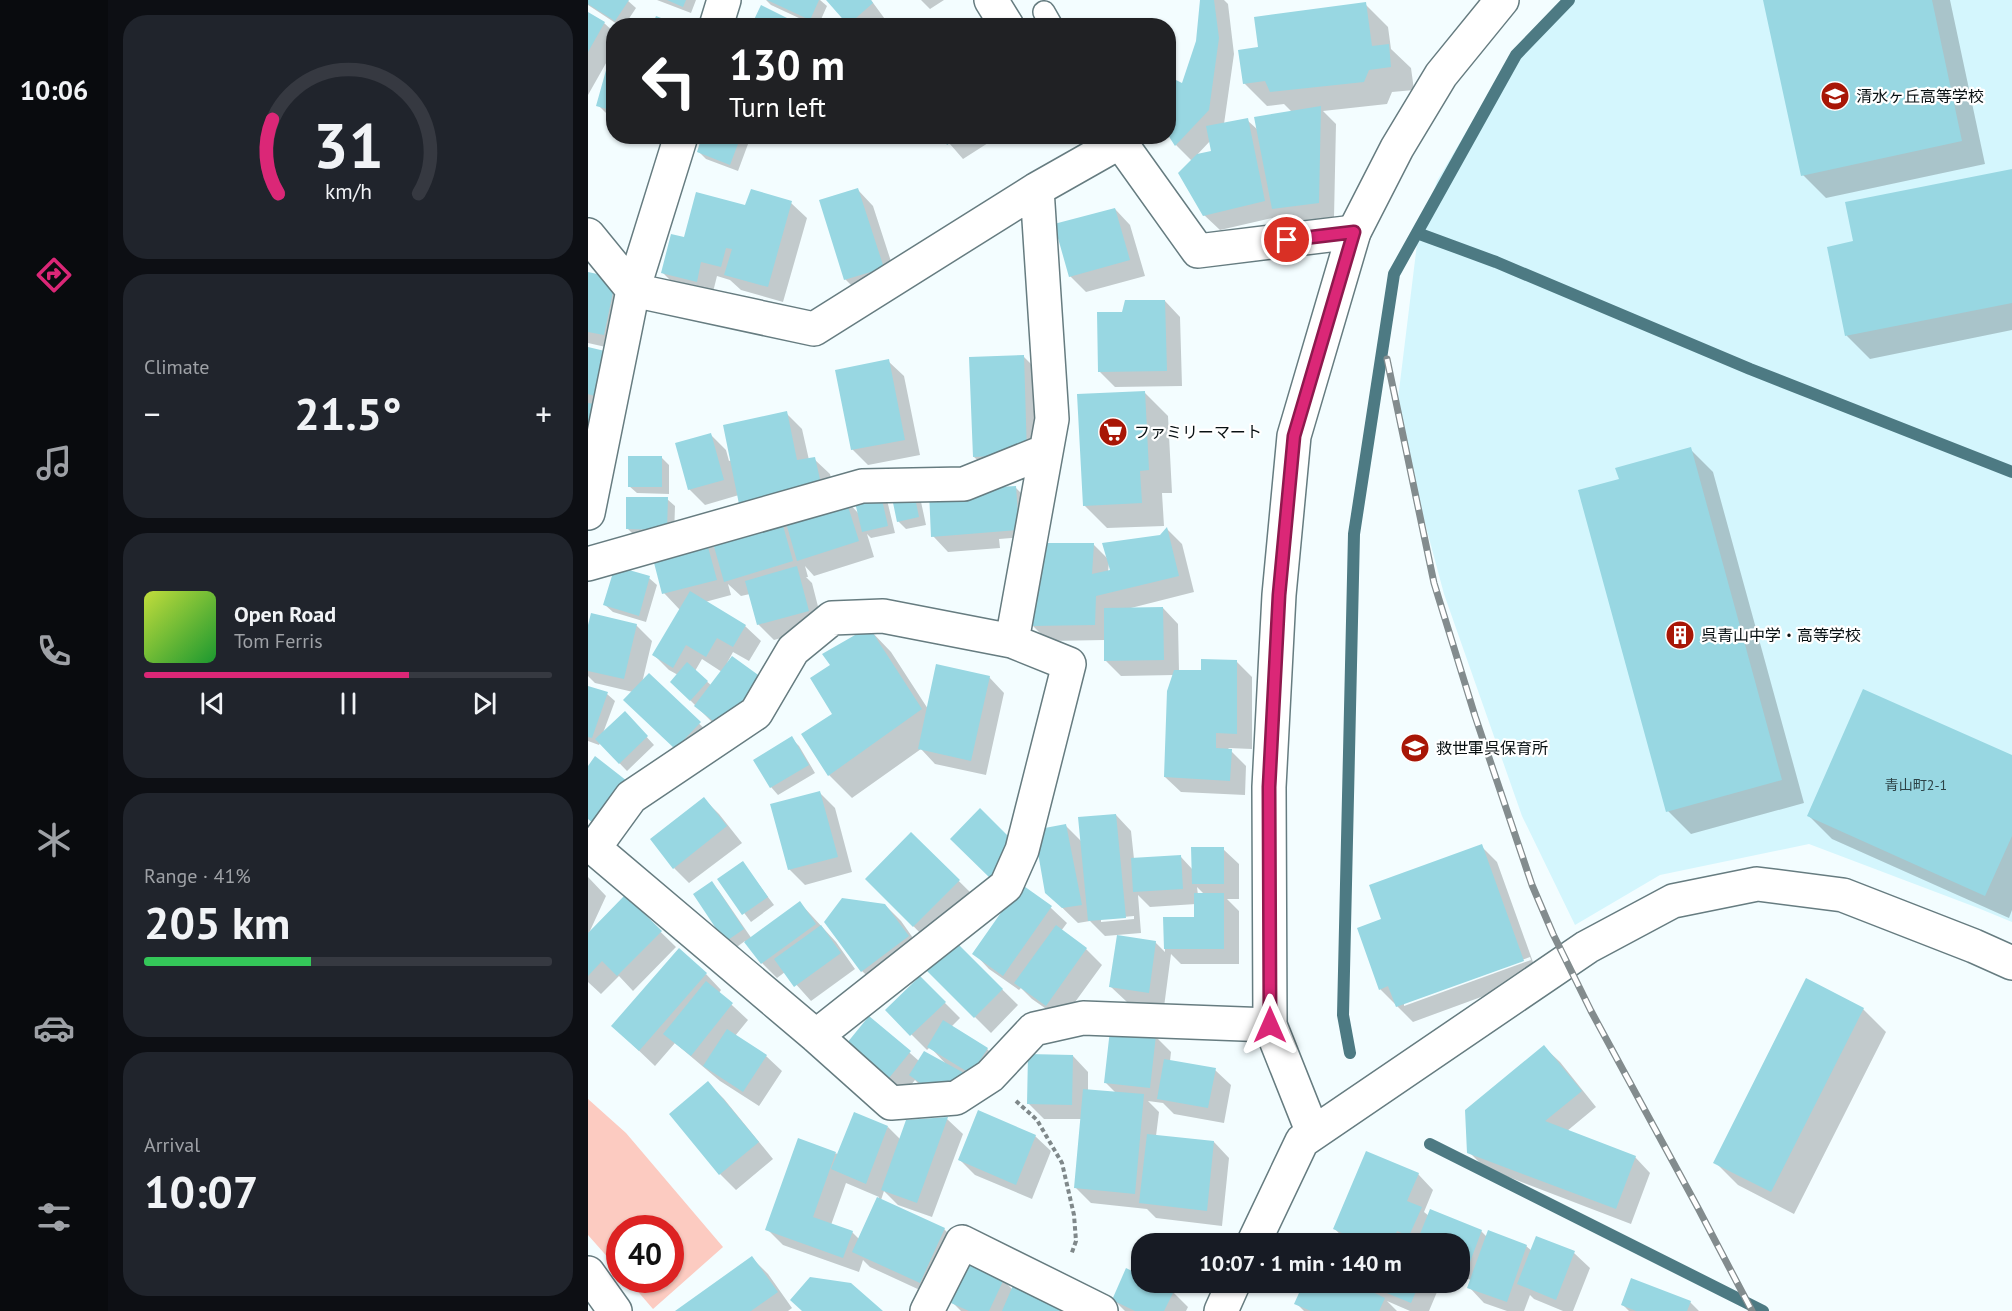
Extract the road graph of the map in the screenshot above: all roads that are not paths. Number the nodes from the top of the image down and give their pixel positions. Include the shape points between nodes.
1 (724, 0) edge
2 (991, 0) edge
3 (1502, 0) edge
4 (718, 18) edge
5 (1002, 18) edge
6 (679, 144) edge
7 (1098, 144) edge
8 (1123, 144) edge
9 (1082, 148) edge
10 (1038, 189) junction
11 (1354, 232) junction
12 (588, 235) edge
13 (633, 290) junction
14 (1046, 451) junction
15 (588, 513) edge
16 (588, 564) edge
17 (1012, 640) junction
18 (591, 847) edge
19 (2012, 963) edge
20 (1270, 1025) junction
21 (816, 1036) junction
22 (1313, 1133) junction
23 (1258, 1233) edge
24 (588, 1273) edge
25 (1229, 1293) edge
26 (615, 1311) edge
27 (927, 1311) edge
28 (1101, 1311) edge
29 (1221, 1311) edge

1 - 4 street
2 - 5 street
3 - 11 street via 1442,75 1397,148
6 - 13 street
7 - 9 street
8 - 11 street via 1198,251
9 - 10 street
10 - 13 street via 814,329
10 - 14 street via 1052,418
11 - 20 street via 1294,436 1279,595 1269,787
12 - 13 street
13 - 15 street
14 - 16 street via 964,484 862,486
14 - 17 street
17 - 18 street via 883,616 832,618 793,650 756,712 631,797
17 - 21 street via 1069,664 1022,850 1006,886
18 - 21 street
19 - 22 street via 1843,895 1757,884 1672,902 1587,947
20 - 21 street via 1083,1018 1034,1029 990,1076 956,1098 891,1103
20 - 22 street
22 - 23 street via 1302,1141
24 - 26 street
25 - 29 street
27 - 28 street via 962,1242

